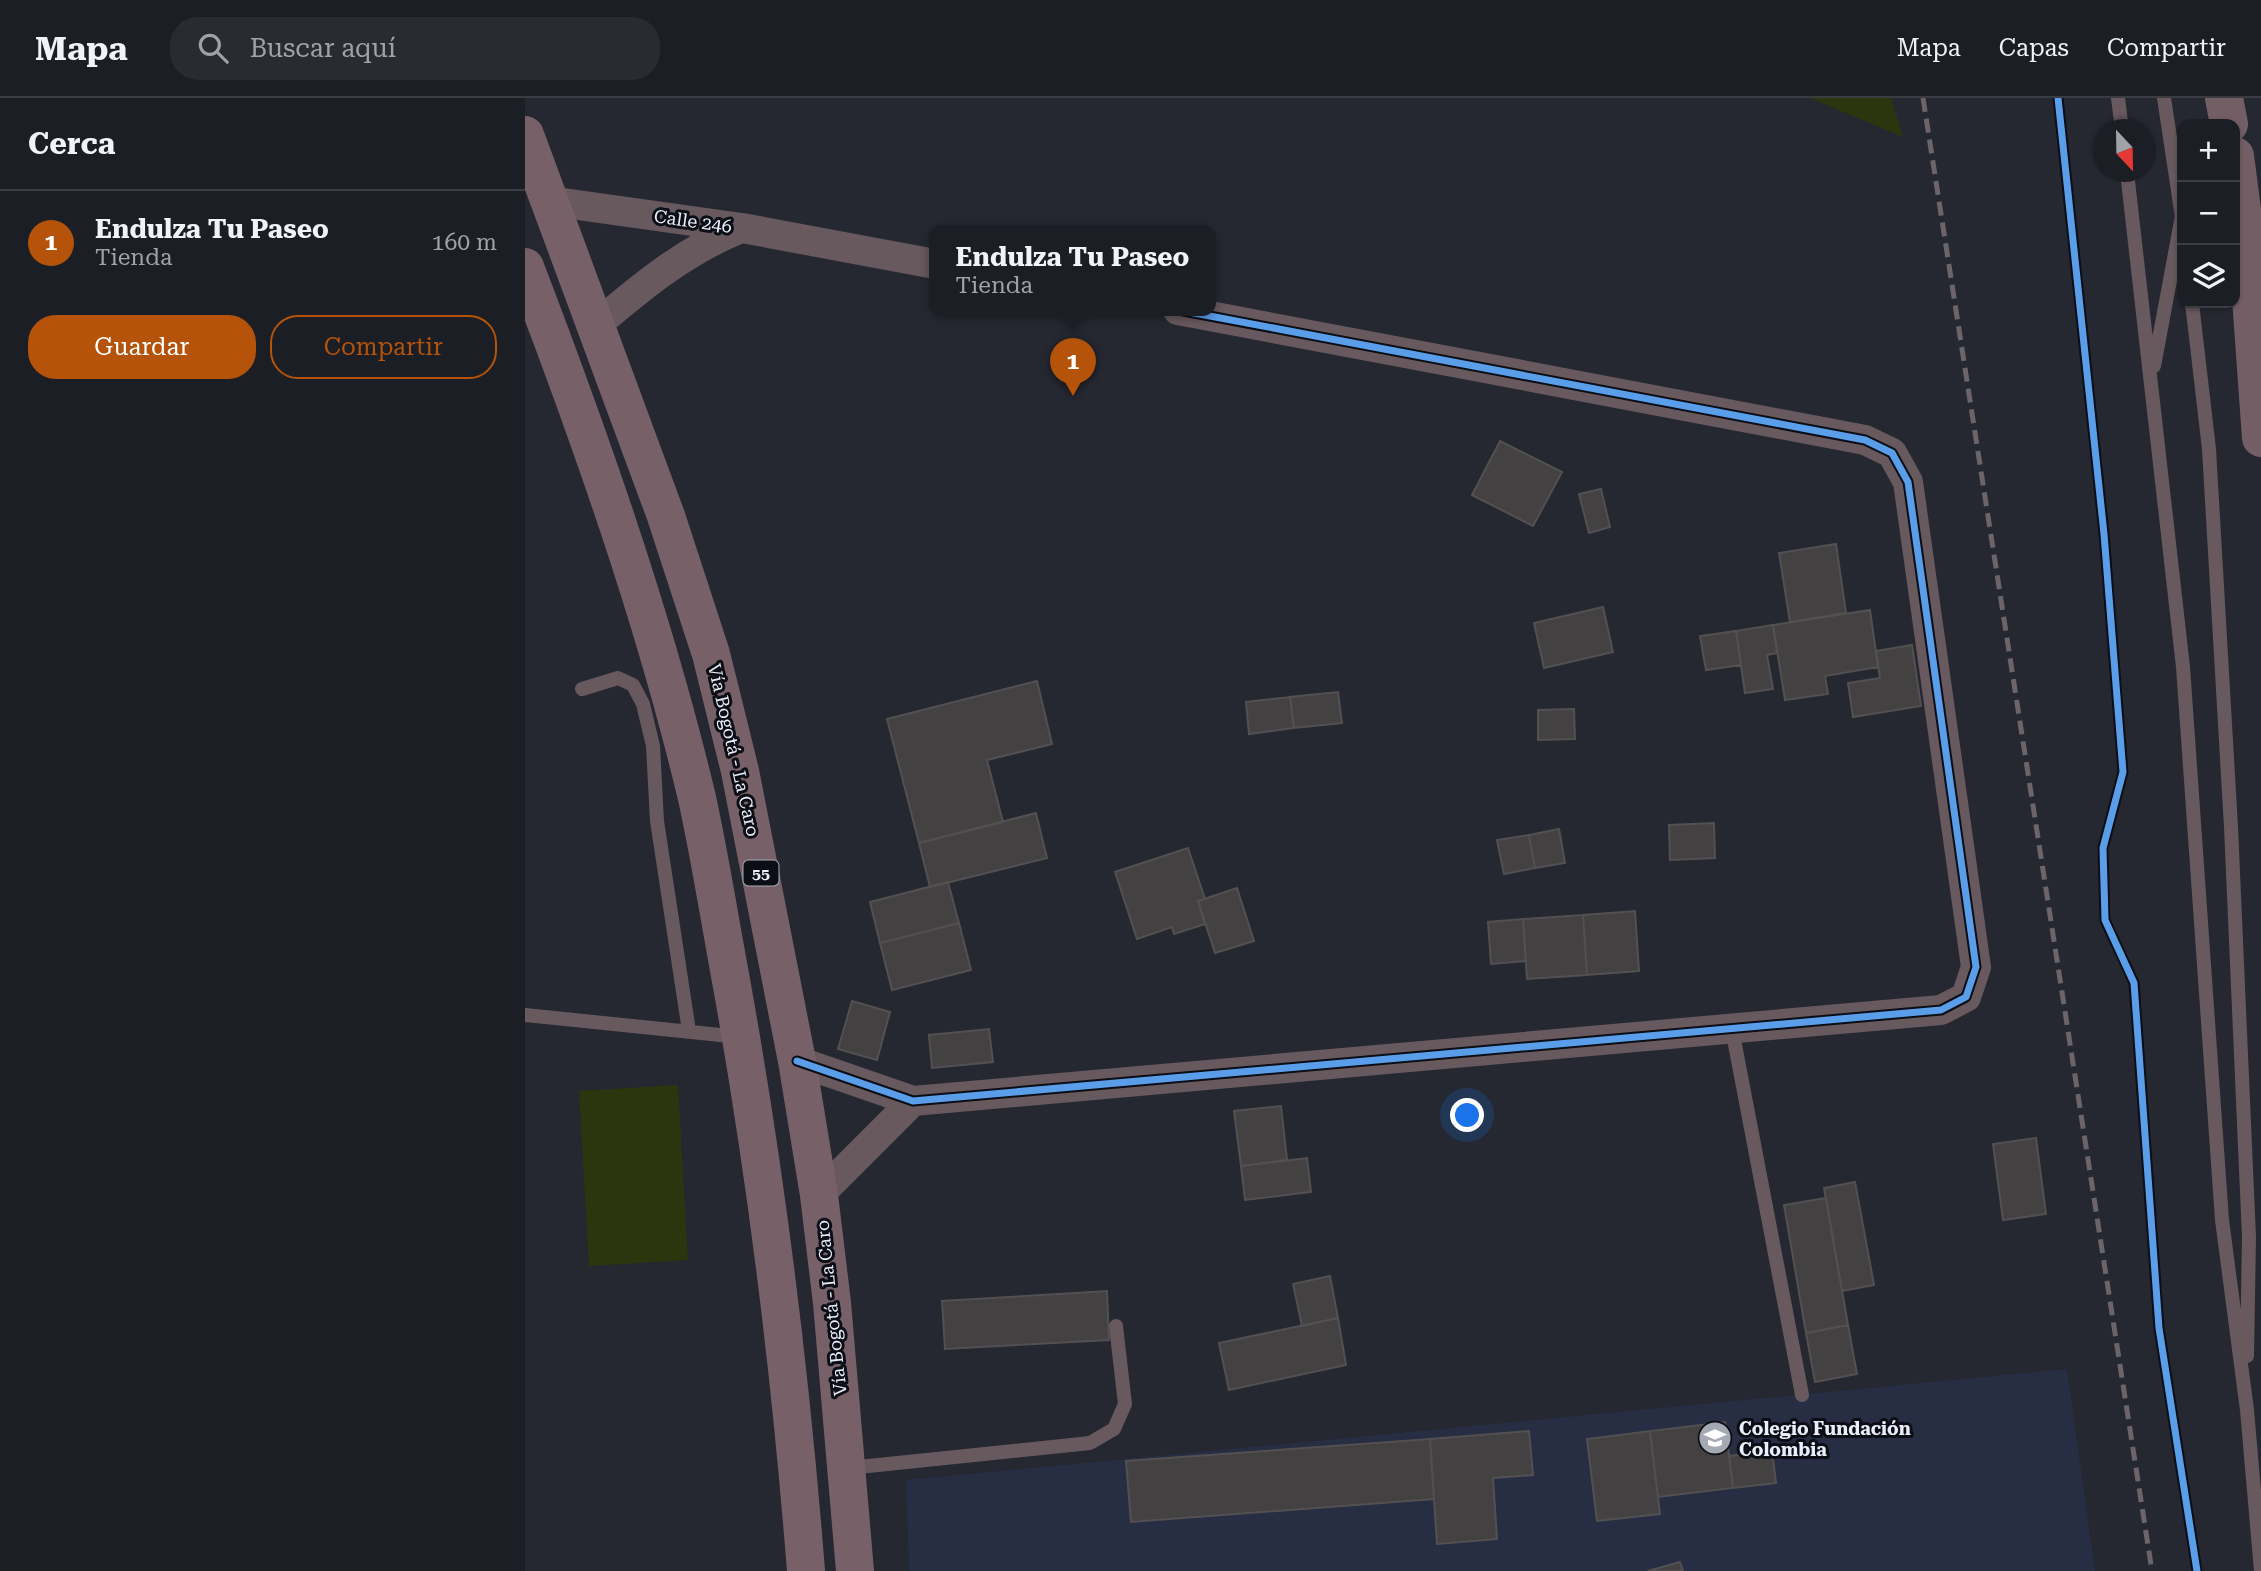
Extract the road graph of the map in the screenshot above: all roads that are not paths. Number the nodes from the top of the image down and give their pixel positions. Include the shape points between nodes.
1 (2118, 98) edge
2 (2164, 98) edge
3 (2224, 98) edge
4 (2121, 119) edge
5 (2228, 119) edge
6 (525, 135) edge
7 (2128, 182) edge
8 (2238, 182) edge
9 (2177, 183) edge
10 (549, 201) junction
11 (742, 228) junction
12 (2177, 242) edge
13 (929, 263) edge
14 (525, 267) edge
15 (2194, 308) edge
16 (1210, 316) edge
17 (594, 327) junction
18 (2151, 380) junction
19 (2261, 438) edge
20 (582, 690) dead end
21 (525, 1015) edge
22 (1732, 1029) junction
23 (689, 1031) junction
24 (741, 1037) junction
25 (797, 1061) junction
26 (913, 1101) junction
27 (819, 1195) junction
28 (1117, 1325) dead end
29 (1802, 1395) dead end
30 (2247, 1410) junction
31 (845, 1469) junction
32 (806, 1571) edge
33 (855, 1571) edge
34 (2261, 1571) edge

1 - 4 lane
2 - 9 lane
3 - 5 highway
6 - 10 main road, 55
7 - 18 lane
8 - 19 highway
10 - 11 street, Calle 246
10 - 17 main road, Vía Bogotá - La Caro / 55
11 - 13 street
11 - 17 street, Calle 246 via 687,253
12 - 18 lane
14 - 24 main road via 671,695 697,802
15 - 30 lane via 2209,449 2231,840 2249,1237
16 - 22 street via 1865,440 1892,453 1908,482 1976,967 1966,997 1941,1010
17 - 25 main road, Vía Bogotá - La Caro / 55 via 666,516 711,654 740,771
18 - 30 lane via 2183,667 2223,1220
20 - 23 lane via 618,678 633,685 643,704 653,746 657,821
21 - 23 lane
22 - 26 street
22 - 29 lane
23 - 24 lane
24 - 32 main road via 770,1216
25 - 26 street
25 - 27 main road, Vía Bogotá - La Caro / 55
26 - 27 street
27 - 31 main road, Vía Bogotá - La Caro / 55
28 - 31 lane via 1125,1404 1115,1429 1090,1443
30 - 34 lane
31 - 33 main road, Vía Bogotá - La Caro / 55

